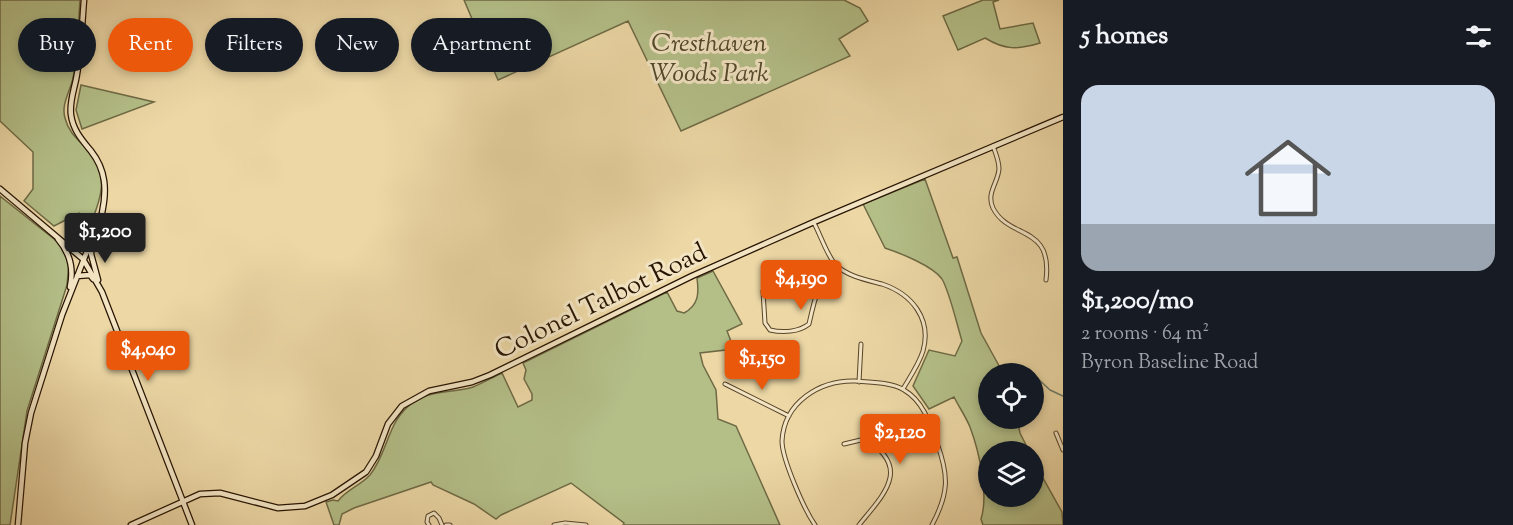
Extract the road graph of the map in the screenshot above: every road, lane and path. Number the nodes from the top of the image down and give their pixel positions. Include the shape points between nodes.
1 (84, 0) edge
2 (1063, 117) edge
3 (993, 146) junction
4 (0, 189) edge
5 (814, 222) junction
6 (48, 228) junction
7 (92, 239) junction
8 (71, 247) junction
9 (83, 259) junction
10 (834, 264) junction
11 (77, 276) junction
12 (1046, 280) dead end
13 (763, 291) dead end
14 (102, 292) junction
15 (64, 310) junction
16 (861, 344) dead end
17 (859, 381) junction
18 (724, 384) dead end
19 (903, 389) junction
20 (789, 416) junction
21 (1056, 433) dead end
22 (844, 444) dead end
23 (1063, 450) edge
24 (183, 502) junction
25 (18, 525) edge
26 (131, 525) edge
27 (192, 525) edge
28 (429, 525) edge
29 (444, 525) edge
30 (450, 525) edge
31 (554, 525) edge
32 (586, 525) edge
33 (815, 525) edge
34 (859, 525) edge
35 (932, 525) edge

1 - 7 main road via 78,73 70,112 79,136 98,160 106,188
2 - 3 main road, Colonel Talbot Road
3 - 5 main road, Colonel Talbot Road
3 - 12 street via 999,168 990,194 992,206 999,218 1038,243 1046,254
4 - 6 main road
5 - 10 street
5 - 24 main road, Colonel Talbot Road via 692,276 490,375 429,391 411,400 388,424 366,472 332,495 305,506 278,508 220,494 200,494
6 - 8 main road
6 - 15 main road via 65,247 70,261 72,279
7 - 8 main road
7 - 9 main road
7 - 14 main road via 91,254
8 - 9 main road
9 - 11 main road
9 - 14 main road
10 - 13 street via 818,287 809,324 800,330 771,330 765,323
10 - 19 street via 904,294 921,314 926,333 923,352
11 - 14 main road via 90,274
11 - 15 main road
14 - 24 main road
15 - 25 main road via 31,413
16 - 17 street
17 - 19 street
17 - 20 street via 835,382 812,390
18 - 20 street
19 - 35 street via 920,404 945,467 945,497
20 - 33 street via 782,441 784,455
21 - 23 street
22 - 34 street via 865,440 880,449 889,467 890,481 885,494
24 - 26 main road, Colonel Talbot Road
24 - 27 main road
28 - 29 street via 428,516 434,513
29 - 30 street
31 - 32 street

